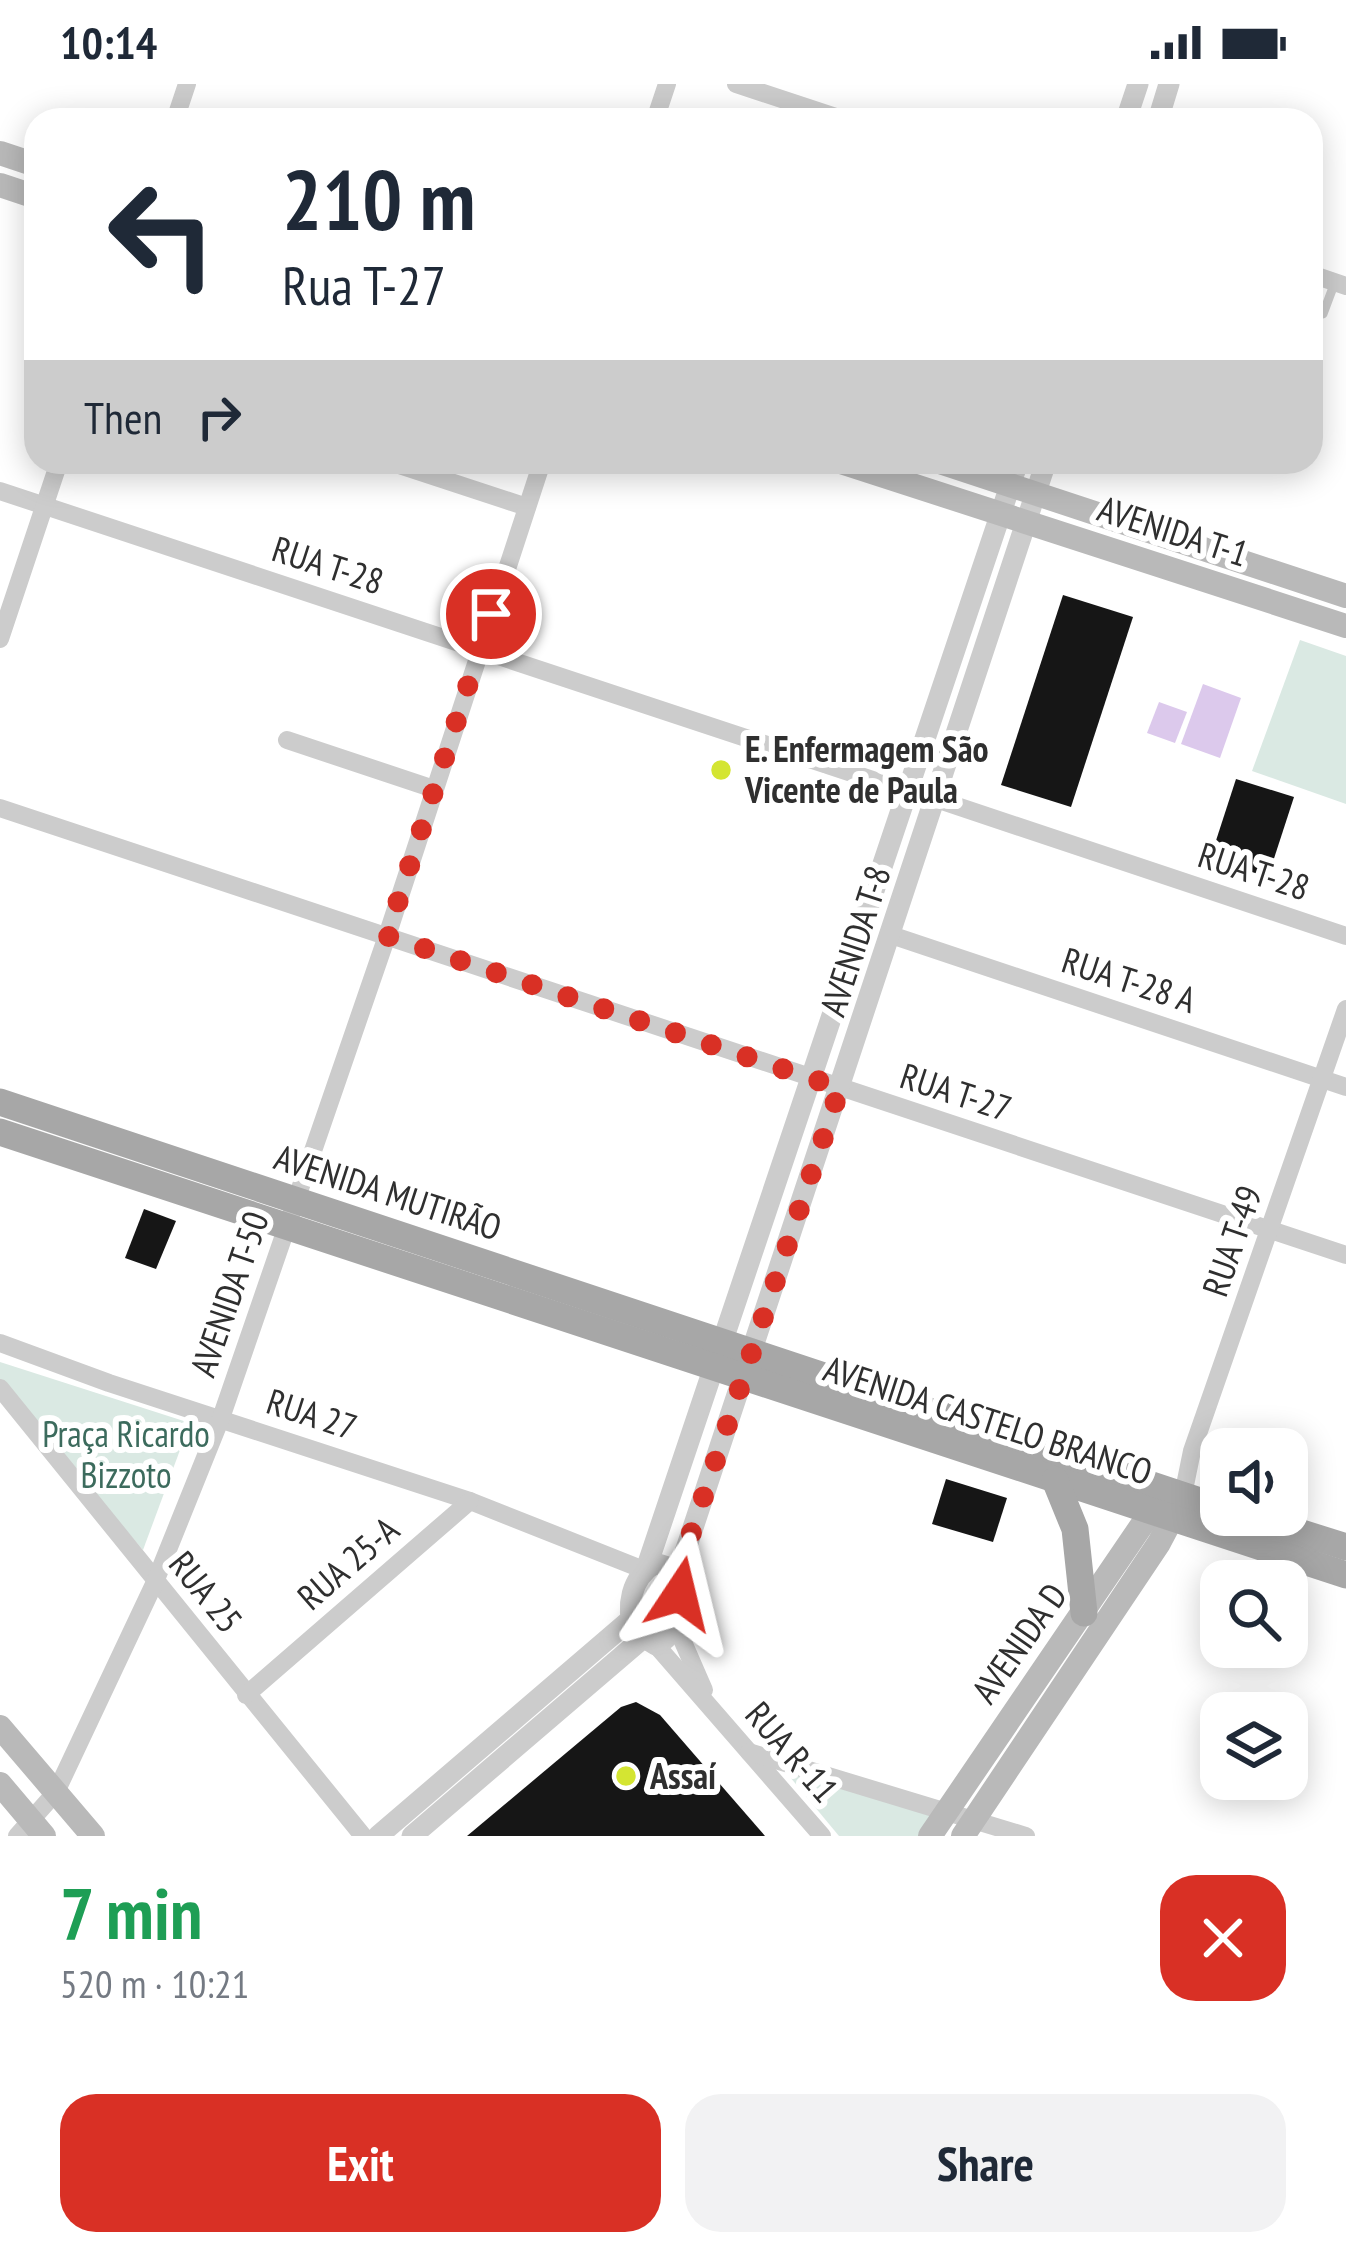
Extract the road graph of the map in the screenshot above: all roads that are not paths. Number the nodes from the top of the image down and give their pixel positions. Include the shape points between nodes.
1 (736, 84) edge
2 (805, 108) edge
3 (1341, 284) edge
4 (1323, 314) dead end
5 (55, 474) edge
6 (426, 474) edge
7 (538, 474) edge
8 (878, 474) edge
9 (1015, 474) edge
10 (1042, 474) edge
11 (0, 491) edge
12 (1036, 492) junction
13 (45, 506) junction
14 (526, 507) junction
15 (1003, 514) junction
16 (1028, 521) junction
17 (1346, 596) edge
18 (1346, 626) edge
19 (0, 639) edge
20 (479, 650) junction
21 (286, 740) dead end
22 (434, 789) junction
23 (909, 792) junction
24 (936, 799) junction
25 (0, 808) edge
26 (891, 935) junction
27 (387, 936) junction
28 (1346, 936) edge
29 (1346, 1010) edge
30 (812, 1079) junction
31 (1323, 1079) junction
32 (1346, 1087) edge
33 (840, 1088) junction
34 (0, 1102) edge
35 (0, 1132) edge
36 (292, 1213) junction
37 (1272, 1230) junction
38 (1346, 1255) edge
39 (0, 1343) edge
40 (720, 1354) junction
41 (749, 1364) junction
42 (0, 1388) edge
43 (221, 1418) junction
44 (1055, 1480) junction
45 (444, 1492) junction
46 (470, 1501) junction
47 (1168, 1504) junction
48 (1200, 1506) edge
49 (439, 1528) junction
50 (1308, 1535) edge
51 (1346, 1547) edge
52 (602, 1553) junction
53 (645, 1570) junction
54 (1346, 1575) edge
55 (677, 1576) junction
56 (155, 1582) junction
57 (632, 1593) junction
58 (1084, 1613) junction
59 (677, 1628) junction
60 (643, 1634) junction
61 (246, 1695) junction
62 (712, 1711) junction
63 (0, 1727) edge
64 (748, 1752) junction
65 (0, 1784) edge
66 (56, 1792) junction
67 (947, 1810) junction
68 (969, 1828) edge
69 (31, 1832) edge
70 (93, 1836) edge
71 (363, 1836) edge
72 (378, 1836) edge
73 (412, 1836) edge
74 (822, 1836) edge
75 (930, 1836) edge
76 (1026, 1836) edge

1 - 2 street
3 - 4 lane
5 - 13 street
6 - 14 street
7 - 14 street, AVENIDA T-50
8 - 15 main road, AVENIDA T-1
9 - 12 main road, AVENIDA T-1
9 - 15 street, AVENIDA T-8
10 - 12 street, AVENIDA T-8
11 - 13 street, RUA T-28
12 - 16 street, AVENIDA T-8
12 - 17 main road, AVENIDA T-1
13 - 19 street
13 - 20 street, RUA T-28
14 - 20 street, AVENIDA T-50
15 - 16 main road, AVENIDA T-1
15 - 23 street, AVENIDA T-8
16 - 18 main road, AVENIDA T-1
16 - 24 street, AVENIDA T-8
20 - 22 street, AVENIDA T-50
20 - 23 street, RUA T-28
21 - 22 street
22 - 27 street, AVENIDA T-50
23 - 30 street, AVENIDA T-8
24 - 26 street, AVENIDA T-8
24 - 28 street, RUA T-28
25 - 27 street, RUA T-27
26 - 31 street, RUA T-28 A
26 - 33 street, AVENIDA T-8
27 - 30 street, RUA T-27
27 - 36 street, AVENIDA T-50
29 - 31 street, RUA T-49
30 - 33 street, RUA T-27
30 - 40 street, AVENIDA T-8
31 - 32 street, RUA T-28 A
31 - 37 street, RUA T-49
33 - 37 street, RUA T-27
33 - 41 street, AVENIDA T-8
34 - 36 main road, AVENIDA MUTIRÃO
35 - 36 main road, AVENIDA MUTIRÃO
36 - 40 main road, AVENIDA MUTIRÃO
36 - 43 street, AVENIDA T-50
37 - 38 street, RUA T-27
37 - 47 street, RUA T-49
39 - 43 street, RUA 27
40 - 41 main road, AVENIDA MUTIRÃO
40 - 53 street, AVENIDA T-8
41 - 44 main road, AVENIDA CASTELO BRANCO
41 - 47 main road, AVENIDA CASTELO BRANCO
41 - 55 street, AVENIDA T-8
42 - 56 street, RUA 25
43 - 45 street, RUA 27
43 - 56 street, AVENIDA T-50
44 - 47 main road, AVENIDA CASTELO BRANCO
44 - 58 main road via 1075,1529
45 - 46 street, RUA 27
45 - 49 street, RUA 25-A
46 - 49 street, RUA 25-A
46 - 52 street, RUA 27
47 - 48 main road, AVENIDA CASTELO BRANCO
47 - 54 main road, AVENIDA CASTELO BRANCO
47 - 58 main road, AVENIDA D
47 - 68 main road, AVENIDA D
49 - 61 street, RUA 25-A
50 - 51 main road
52 - 53 street, RUA 27
52 - 57 street
53 - 55 street via 663,1563
53 - 57 street, AVENIDA T-8
55 - 59 street
56 - 61 street, RUA 25
56 - 66 street, AVENIDA T-50
57 - 60 street
58 - 67 main road, AVENIDA D
59 - 60 street via 671,1638
59 - 62 street, RUA R-11
60 - 62 street, RUA R-11
60 - 72 street
60 - 73 street
61 - 71 street, RUA 25
62 - 64 street, RUA R-11
63 - 66 main road
64 - 67 street
64 - 74 street, RUA R-11
65 - 69 main road
66 - 69 street, AVENIDA T-50
66 - 70 main road
67 - 68 street
67 - 75 main road, AVENIDA D
68 - 76 street

